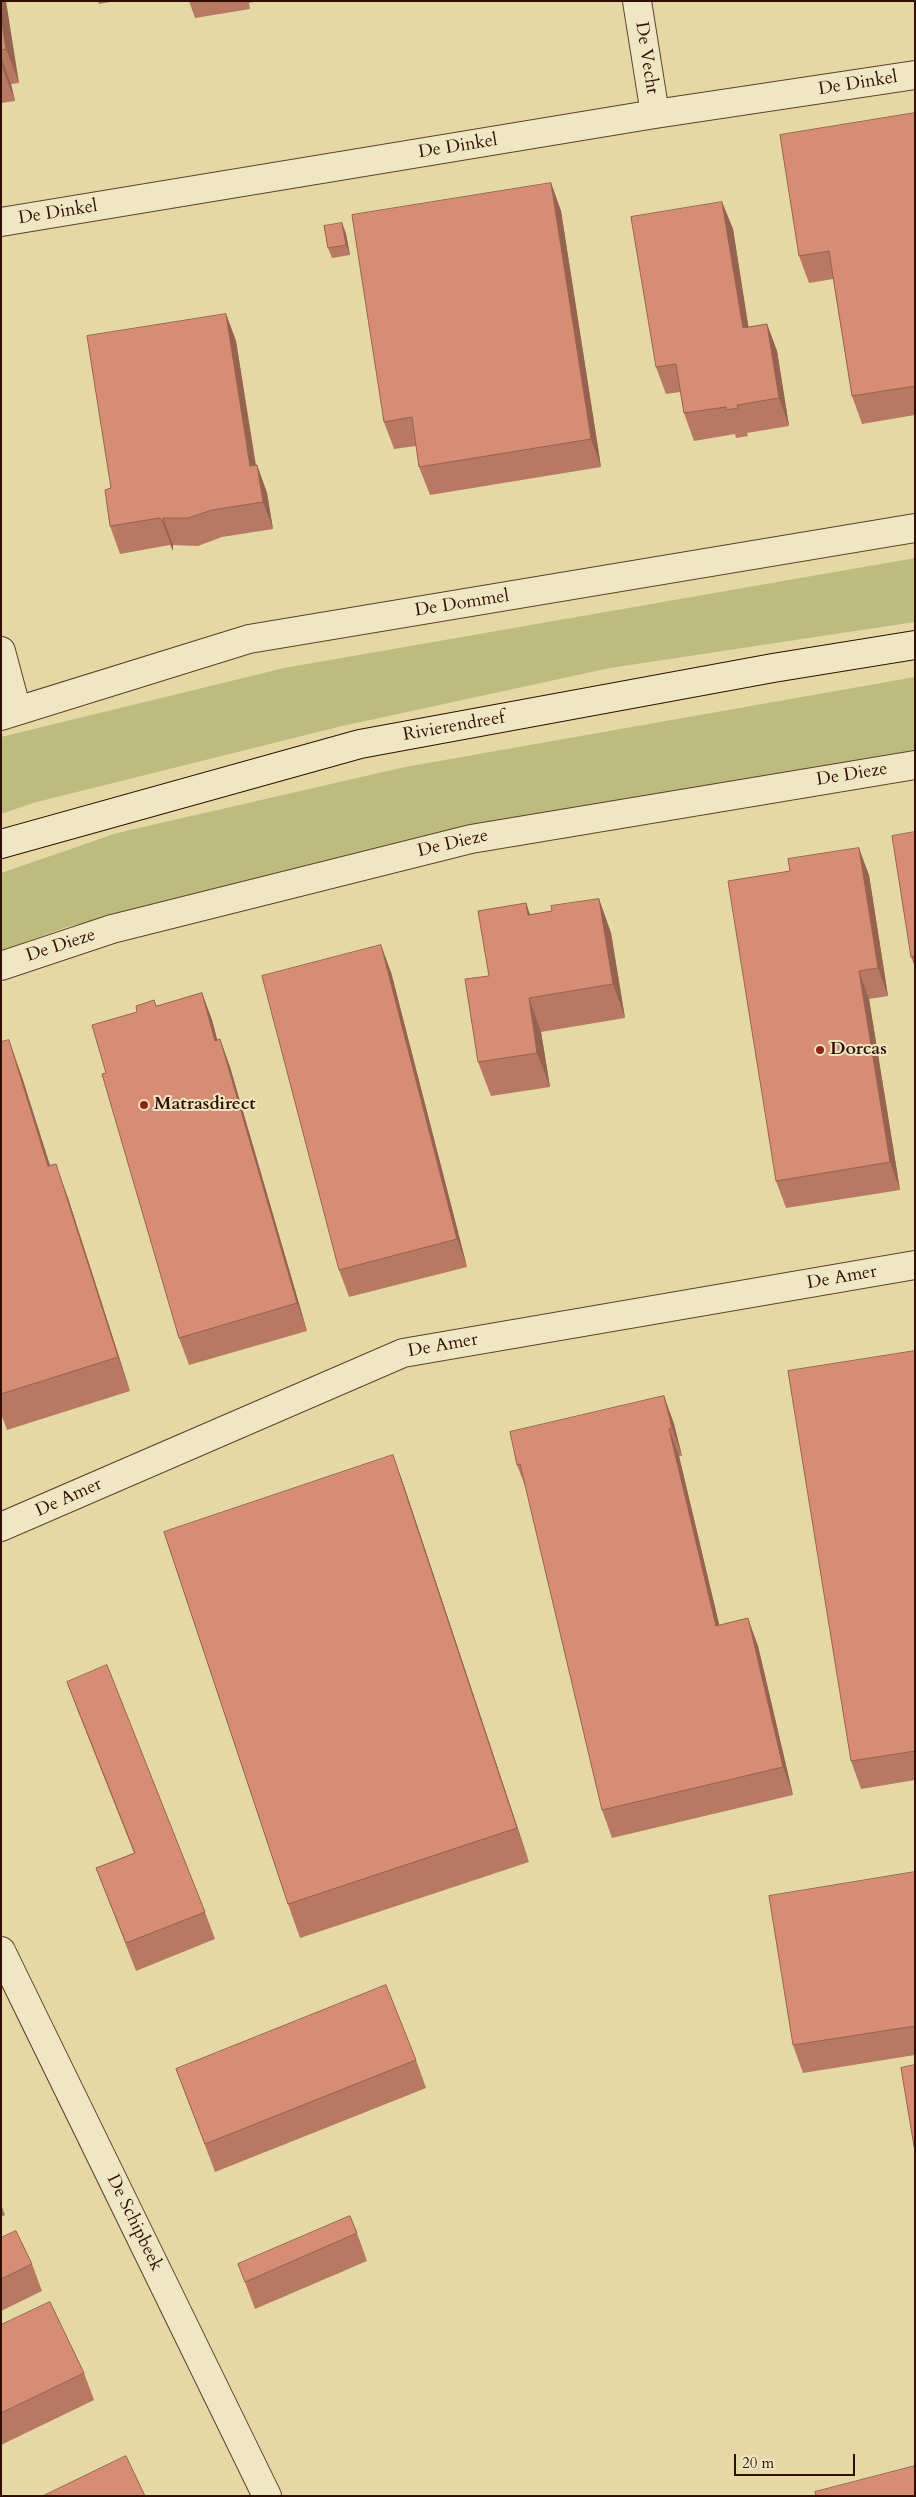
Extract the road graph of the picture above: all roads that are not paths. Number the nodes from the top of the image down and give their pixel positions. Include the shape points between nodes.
1 (637, 1) edge
2 (915, 75) edge
3 (655, 114) junction
4 (1, 222) edge
5 (915, 528) edge
6 (915, 645) edge
7 (1, 651) edge
8 (9, 714) edge
9 (915, 765) edge
10 (1, 844) edge
11 (1, 966) edge
12 (915, 1265) edge
13 (1, 1527) edge
14 (1, 1950) edge
15 (267, 2496) edge

1 - 3 street, De Vecht
2 - 3 street, De Dinkel
3 - 4 street, De Dinkel
5 - 8 street, De Dommel via 249,639
6 - 10 street, Rivierendreef via 360,744
7 - 8 street, De Dommel
9 - 11 street, De Dieze via 471,839 112,929
12 - 13 street, De Amer via 403,1353
14 - 15 street, De Schipbeek

